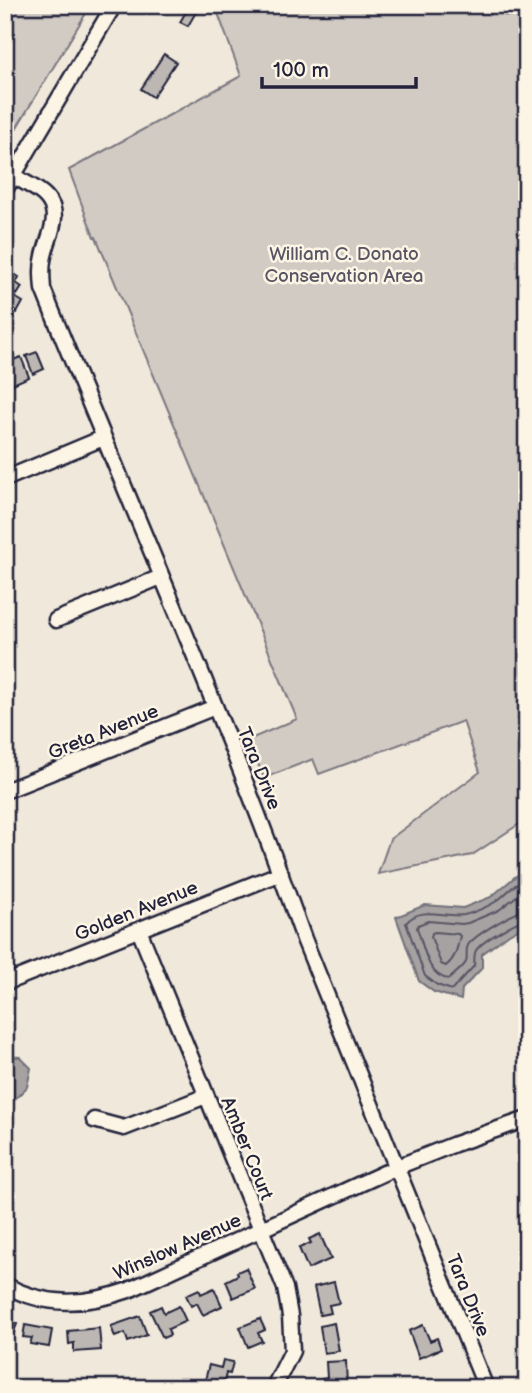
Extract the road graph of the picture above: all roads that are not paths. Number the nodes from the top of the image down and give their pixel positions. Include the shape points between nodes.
1 (114, 5) edge
2 (8, 174) edge
3 (5, 190) edge
4 (103, 439) junction
5 (5, 479) edge
6 (161, 577) junction
7 (56, 620) dead end
8 (215, 707) junction
9 (5, 791) edge
10 (281, 873) junction
11 (139, 930) junction
12 (5, 983) edge
13 (206, 1096) junction
14 (527, 1119) edge
15 (94, 1120) dead end
16 (397, 1167) junction
17 (261, 1229) junction
18 (5, 1284) edge
19 (276, 1383) dead end
20 (486, 1388) edge

1 - 2 street
2 - 3 street
2 - 4 street, Tara Drive via 48,199 54,213 41,272 43,289
4 - 5 street
4 - 6 street, Tara Drive
6 - 7 street
6 - 8 street, Tara Drive
8 - 9 street, Greta Avenue
8 - 10 street, Tara Drive
10 - 11 street, Golden Avenue
10 - 16 street, Tara Drive
11 - 12 street, Golden Avenue
11 - 13 street, Amber Court
13 - 15 street via 124,1128
13 - 17 street, Amber Court
14 - 16 street, Winslow Avenue
16 - 17 street, Winslow Avenue
16 - 20 street, Tara Drive
17 - 18 street, Winslow Avenue via 129,1290 84,1302 37,1298
17 - 19 street, Amber Court via 285,1288 290,1316 292,1351

